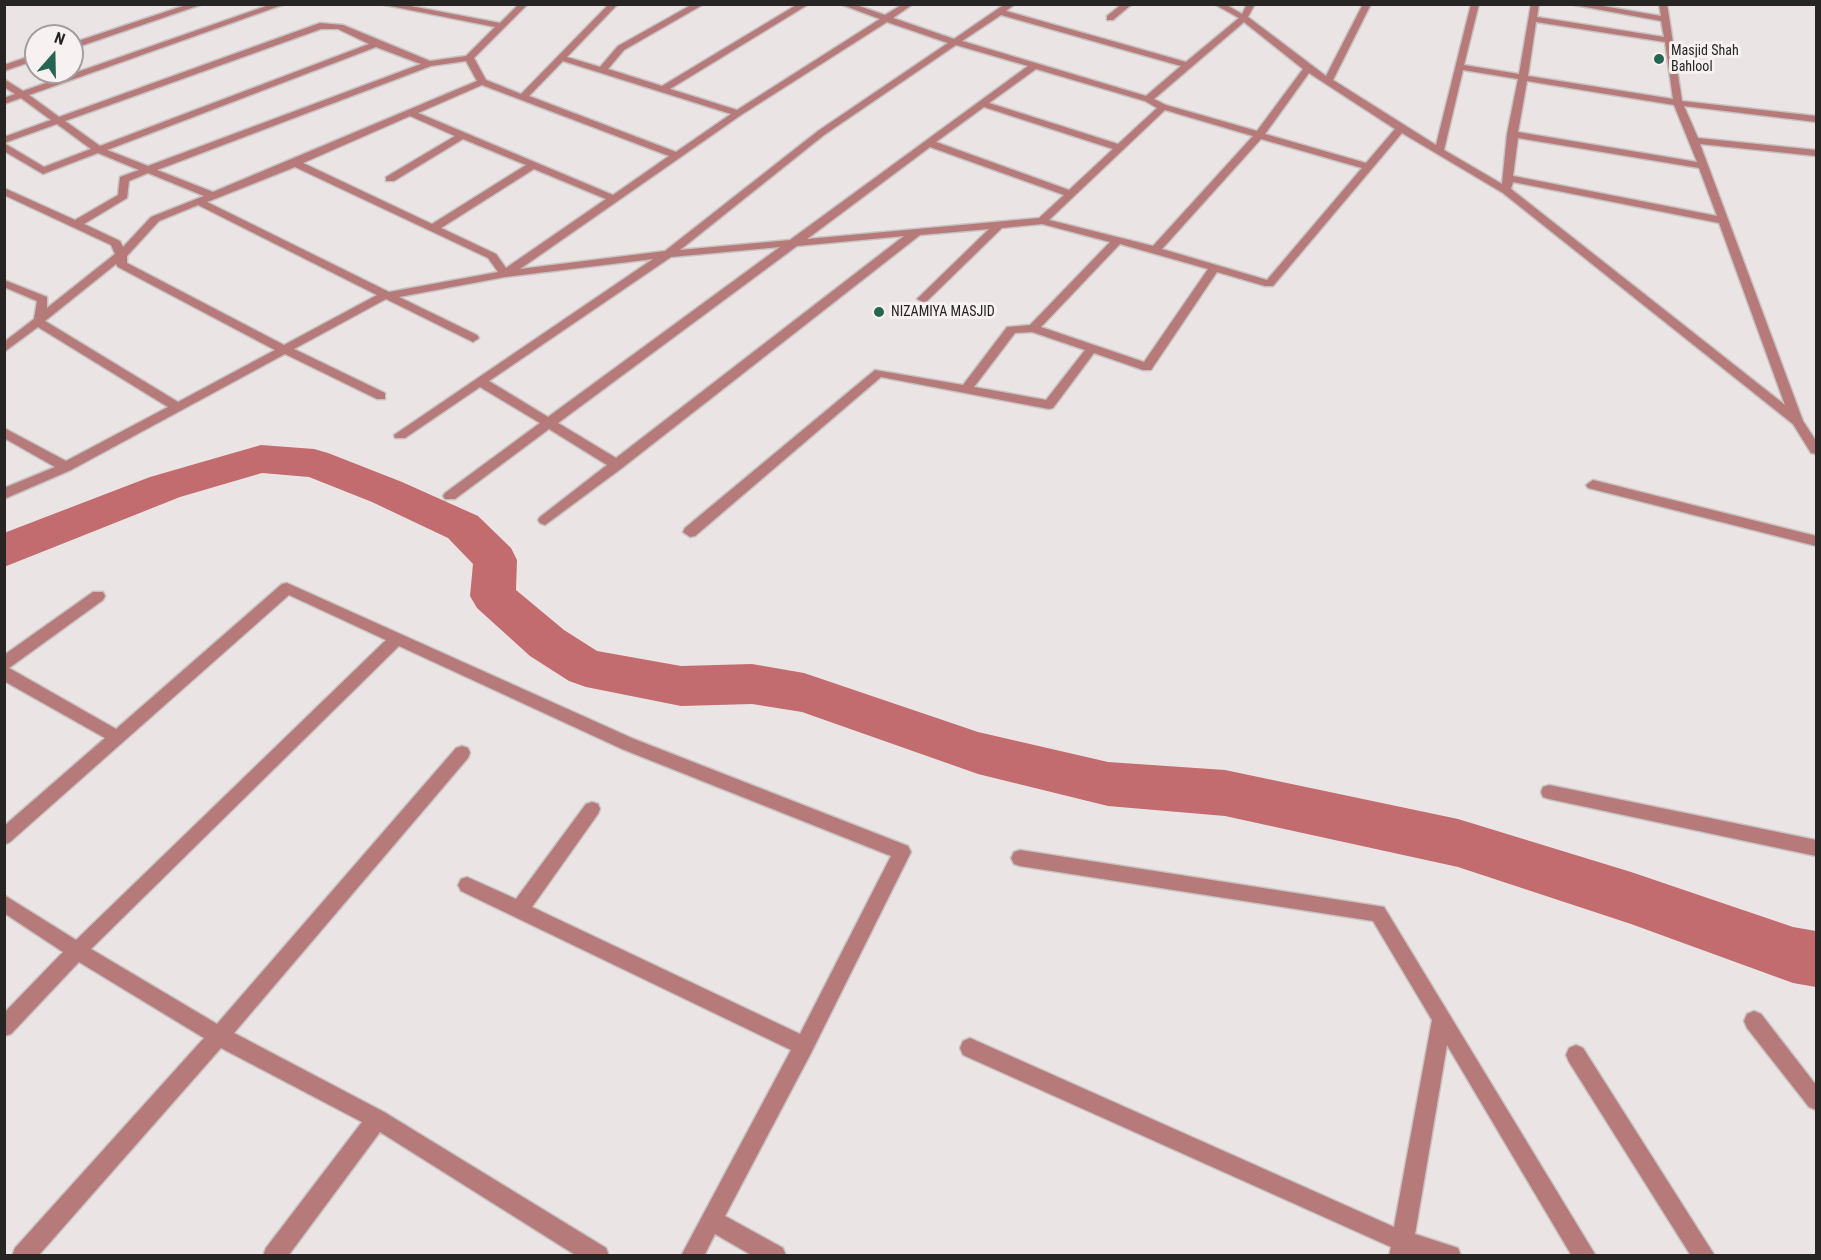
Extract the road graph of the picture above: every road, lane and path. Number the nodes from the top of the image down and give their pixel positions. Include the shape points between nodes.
1 (199, 4) edge
2 (281, 4) edge
3 (384, 4) edge
4 (524, 4) edge
5 (614, 4) edge
6 (700, 4) edge
7 (805, 4) edge
8 (844, 4) edge
9 (909, 4) edge
10 (1011, 4) edge
11 (1128, 4) edge
12 (1218, 4) edge
13 (1251, 4) edge
14 (1367, 4) edge
15 (1475, 4) edge
16 (1535, 4) edge
17 (1573, 4) edge
18 (1663, 4) edge
19 (1001, 12) junction
20 (888, 18) junction
21 (1110, 18) dead end
22 (1244, 18) junction
23 (1665, 18) junction
24 (1533, 19) junction
25 (502, 26) junction
26 (1667, 40) junction
27 (84, 42) edge
28 (955, 42) junction
29 (376, 44) junction
30 (469, 58) junction
31 (561, 58) junction
32 (24, 61) edge
33 (429, 64) junction
34 (1035, 65) junction
35 (1185, 65) junction
36 (1459, 67) junction
37 (4, 68) edge
38 (1308, 68) junction
39 (602, 70) junction
40 (1524, 78) junction
41 (1328, 80) junction
42 (4, 82) edge
43 (482, 82) junction
44 (663, 89) junction
45 (23, 95) junction
46 (523, 97) junction
47 (1148, 99) junction
48 (4, 101) edge
49 (1678, 103) junction
50 (983, 105) junction
51 (1163, 107) junction
52 (410, 113) junction
53 (738, 113) junction
54 (1816, 119) edge
55 (57, 120) junction
56 (1401, 128) junction
57 (1260, 134) junction
58 (1512, 134) junction
59 (463, 135) junction
60 (4, 140) edge
61 (1694, 140) junction
62 (929, 143) junction
63 (4, 146) edge
64 (1120, 148) junction
65 (99, 150) junction
66 (1439, 151) junction
67 (1816, 153) edge
68 (676, 155) junction
69 (295, 163) junction
70 (532, 165) junction
71 (1703, 166) junction
72 (1368, 167) junction
73 (147, 171) junction
74 (1508, 178) junction
75 (390, 179) dead end
76 (4, 191) edge
77 (1507, 191) junction
78 (1070, 194) junction
79 (213, 196) junction
80 (614, 199) junction
81 (199, 202) junction
82 (1722, 219) junction
83 (1042, 221) junction
84 (76, 225) junction
85 (999, 225) junction
86 (433, 228) junction
87 (918, 231) junction
88 (1118, 240) junction
89 (797, 241) junction
90 (1155, 250) junction
91 (668, 254) junction
92 (121, 255) junction
93 (1214, 268) junction
94 (505, 274) junction
95 (4, 282) edge
96 (384, 296) junction
97 (923, 299) dead end
98 (39, 322) junction
99 (1033, 328) junction
100 (473, 338) dead end
101 (4, 348) edge
102 (1092, 348) junction
103 (285, 350) junction
104 (480, 381) junction
105 (965, 391) junction
106 (381, 396) dead end
107 (177, 407) junction
108 (1797, 420) junction
109 (549, 423) junction
110 (4, 432) edge
111 (400, 435) dead end
112 (1816, 450) edge
113 (617, 465) junction
114 (66, 466) junction
115 (1593, 485) dead end
116 (4, 495) edge
117 (450, 496) dead end
118 (545, 520) dead end
119 (690, 532) dead end
120 (1816, 541) edge
121 (98, 596) dead end
122 (397, 638) junction
123 (4, 664) edge
124 (4, 673) edge
125 (117, 737) junction
126 (462, 753) dead end
127 (1549, 792) dead end
128 (592, 809) dead end
129 (4, 837) edge
130 (1816, 848) edge
131 (1020, 858) dead end
132 (467, 885) dead end
133 (4, 903) edge
134 (519, 910) junction
135 (77, 951) junction
136 (1441, 1020) junction
137 (1754, 1021) dead end
138 (4, 1027) edge
139 (219, 1036) junction
140 (804, 1046) junction
141 (970, 1048) dead end
142 (1576, 1055) dead end
143 (1816, 1100) edge
144 (377, 1119) junction
145 (711, 1220) junction
146 (1401, 1248) edge
147 (23, 1256) edge
148 (274, 1256) edge
149 (598, 1256) edge
150 (692, 1256) edge
151 (775, 1256) edge
152 (1450, 1256) edge
153 (1585, 1256) edge
154 (1704, 1256) edge

1 - 27 street
2 - 45 street
3 - 25 street
4 - 25 street
5 - 31 street
6 - 39 street via 621,48
7 - 44 street
8 - 20 street
9 - 20 street
10 - 19 street
11 - 21 street
12 - 22 street
13 - 22 street
14 - 41 street
15 - 36 street
16 - 24 street
17 - 23 street
18 - 23 street
19 - 28 street
19 - 35 street
20 - 28 street
20 - 53 street
22 - 35 street
22 - 38 street
23 - 26 street
24 - 26 street
24 - 40 street
25 - 30 street
26 - 49 street
28 - 34 street
28 - 91 street via 821,133
29 - 33 street
29 - 55 street via 340,27 320,26
29 - 65 street
30 - 33 street
30 - 43 street
31 - 39 street
31 - 46 street
32 - 37 street
33 - 73 street
34 - 47 street
34 - 50 street
35 - 47 street
36 - 40 street
36 - 66 street
38 - 41 street
38 - 57 street
39 - 44 street
40 - 49 street
40 - 58 street
41 - 56 street
42 - 45 street
43 - 46 street
43 - 52 street
44 - 53 street
45 - 48 street
45 - 55 street
46 - 68 street
47 - 51 street
49 - 54 street
49 - 61 street
50 - 62 street
50 - 64 street
51 - 57 street
51 - 64 street
52 - 59 street
52 - 69 street
53 - 68 street
55 - 60 street
55 - 65 street
56 - 66 street
56 - 72 street
57 - 72 street
57 - 90 street
58 - 71 street
58 - 74 street
59 - 70 street
59 - 75 street
61 - 67 street
61 - 71 street
62 - 78 street
62 - 89 street
63 - 65 street via 43,171
64 - 78 street
65 - 73 street
66 - 77 street
68 - 80 street
69 - 79 street
69 - 86 street
70 - 80 street
70 - 86 street
71 - 82 street
72 - 93 street via 1269,284
73 - 79 street
73 - 84 street via 124,179 123,196
74 - 77 street
74 - 82 street
76 - 84 street
77 - 108 street
78 - 83 street
79 - 81 street
80 - 94 street
81 - 92 street via 155,219
81 - 96 street
82 - 108 street
83 - 85 street
83 - 88 street
84 - 92 street via 116,243
85 - 87 street
85 - 97 street
86 - 94 street via 492,256
87 - 89 street
87 - 113 street
88 - 90 street
88 - 99 street
89 - 91 street
89 - 109 street
90 - 93 street
91 - 94 street
91 - 104 street
92 - 98 street
92 - 103 street via 122,265
93 - 102 street via 1147,367
94 - 96 street
95 - 98 street via 43,299
96 - 100 street
96 - 103 street
98 - 101 street
98 - 107 street
99 - 102 street
99 - 105 street via 1011,330
102 - 105 street via 1049,405
103 - 106 street
103 - 107 street
104 - 109 street
104 - 111 street
105 - 119 street via 879,374
107 - 114 street
108 - 112 street
109 - 113 street
109 - 117 street
110 - 114 street
113 - 118 street
114 - 116 street
115 - 120 street
121 - 123 street
122 - 125 street via 286,588
122 - 135 street
122 - 140 street via 628,744 902,852
124 - 125 street
125 - 129 street
126 - 139 street
127 - 130 street
128 - 134 street
131 - 136 street via 1378,913
132 - 134 street
133 - 135 street
134 - 140 street
135 - 138 street
135 - 139 street
136 - 146 street
136 - 153 street
137 - 143 street
139 - 144 street
139 - 147 street
140 - 145 street
141 - 146 street
142 - 154 street
144 - 148 street
144 - 149 street
145 - 150 street
145 - 151 street
146 - 152 street

